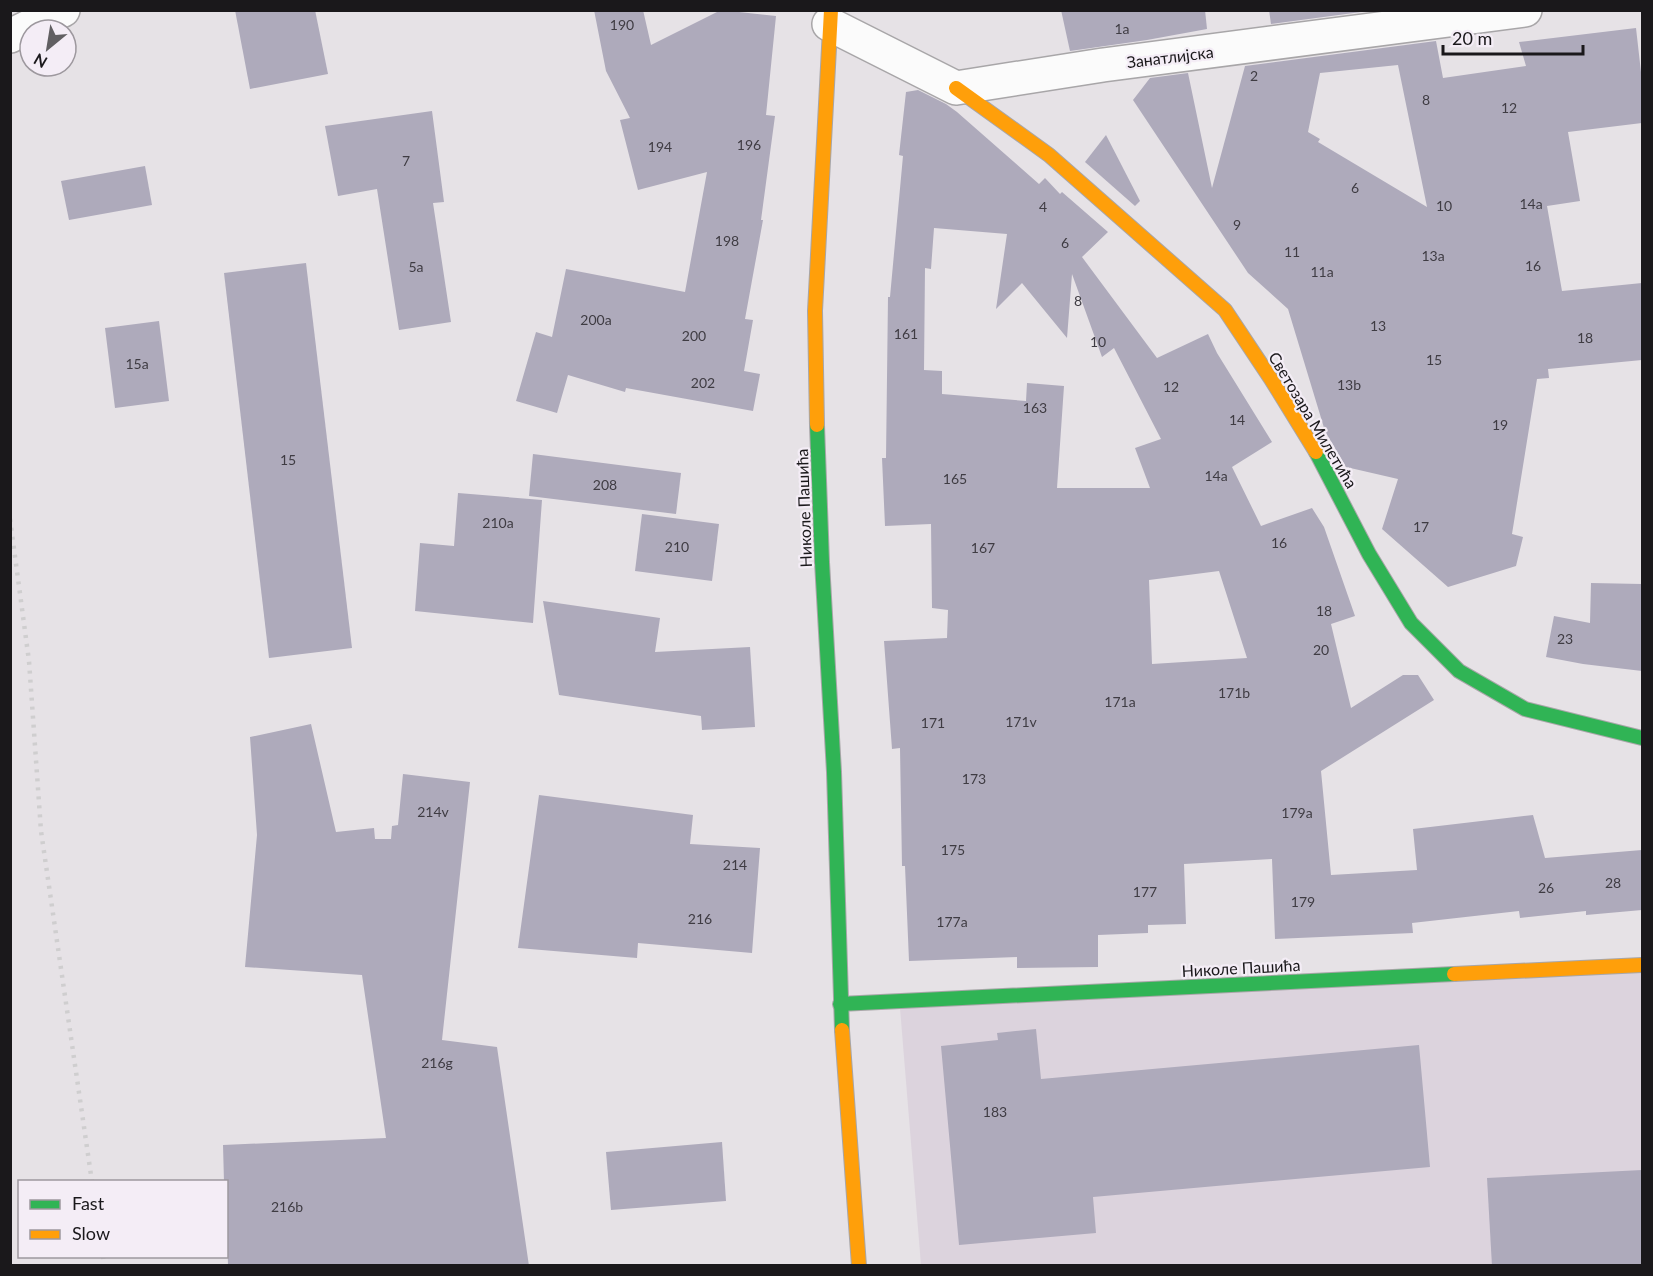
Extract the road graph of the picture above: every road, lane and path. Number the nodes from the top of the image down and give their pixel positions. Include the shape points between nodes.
1 (63, 10) edge
2 (1525, 10) edge
3 (830, 17) edge
4 (10, 36) edge
5 (956, 88) junction
6 (1642, 738) edge
7 (1642, 965) edge
8 (840, 1004) junction
9 (859, 1266) edge

1 - 4 street
2 - 5 street, Занатлијска
3 - 5 street
3 - 8 street, Николе Пашића via 815,311
5 - 6 street, Светозара Милетића via 1049,155 1225,310 1322,461 1411,623 1459,671 1525,709
7 - 8 street, Николе Пашића
8 - 9 street, Николе Пашића

